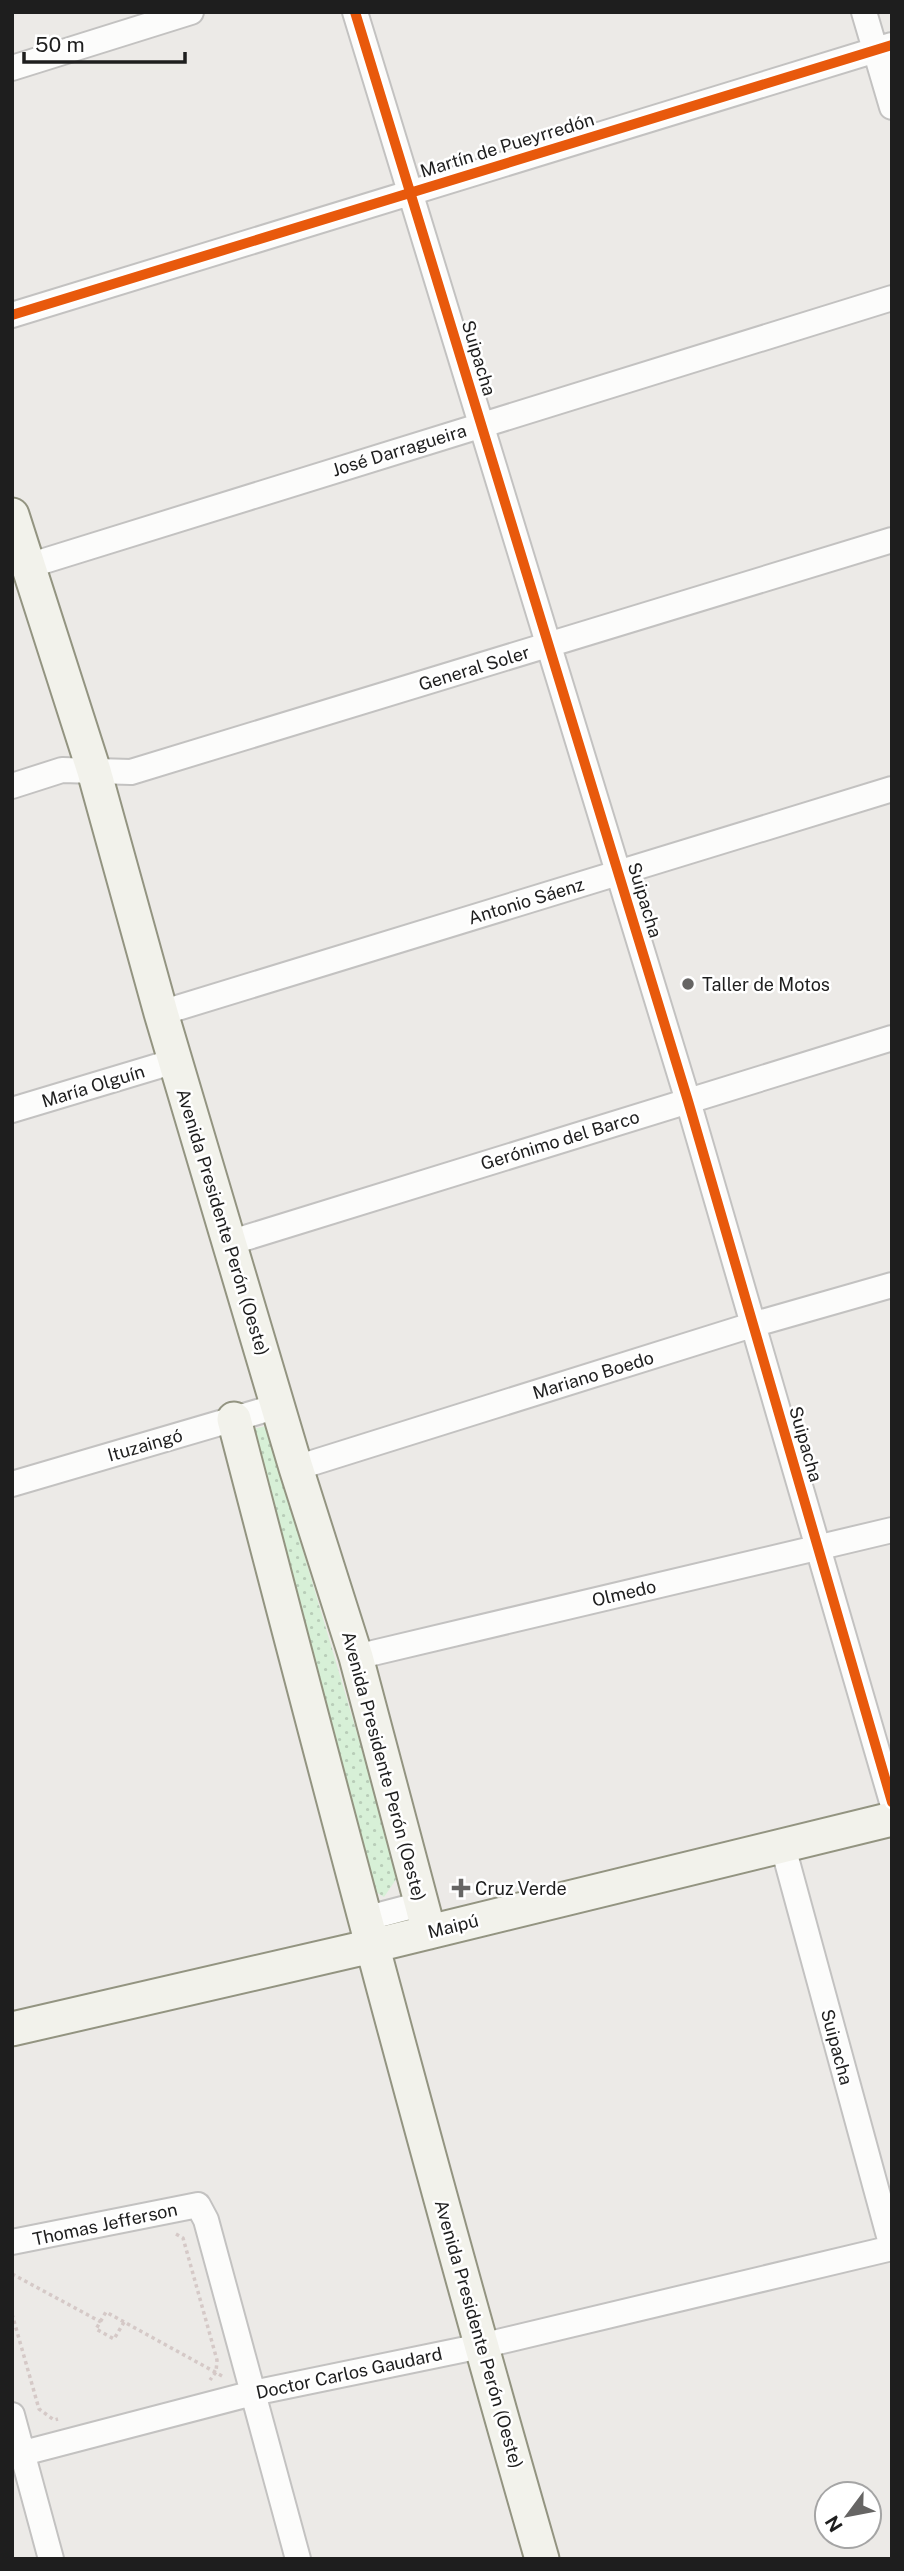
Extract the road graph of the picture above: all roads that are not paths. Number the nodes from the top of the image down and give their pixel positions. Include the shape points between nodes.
1 (191, 12) edge
2 (355, 12) edge
3 (864, 12) edge
4 (884, 48) edge
5 (12, 68) edge
6 (892, 107) edge
7 (409, 193) junction
8 (892, 298) edge
9 (12, 316) edge
10 (481, 424) junction
11 (12, 515) edge
12 (892, 540) edge
13 (28, 566) junction
14 (550, 645) junction
15 (94, 771) junction
16 (12, 786) edge
17 (892, 789) edge
18 (618, 872) junction
19 (161, 1013) junction
20 (892, 1038) edge
21 (175, 1061) junction
22 (688, 1101) junction
23 (12, 1111) edge
24 (229, 1243) junction
25 (892, 1285) edge
26 (752, 1325) junction
27 (278, 1406) junction
28 (234, 1419) junction
29 (296, 1468) junction
30 (12, 1484) edge
31 (892, 1530) edge
32 (818, 1547) junction
33 (356, 1657) junction
34 (892, 1802) edge
35 (892, 1819) edge
36 (783, 1847) junction
37 (425, 1918) junction
38 (368, 1932) junction
39 (12, 2029) edge
40 (12, 2242) edge
41 (892, 2247) edge
42 (481, 2346) junction
43 (253, 2393) junction
44 (12, 2415) edge
45 (18, 2455) edge
46 (51, 2559) edge
47 (298, 2559) edge
48 (542, 2559) edge

1 - 5 street
2 - 7 street, Suipacha
3 - 4 street
4 - 6 street
4 - 7 street, Martín de Pueyrredón
7 - 9 street, Martín de Pueyrredón
7 - 10 street, Suipacha
8 - 10 street, José Darragueira
10 - 13 street, José Darragueira
10 - 14 street, Suipacha
11 - 13 main road, Avenida Presidente Perón (Oeste)
12 - 14 street, General Soler
13 - 15 main road, Avenida Presidente Perón (Oeste)
14 - 15 street, General Soler via 131,772
14 - 18 street, Suipacha
15 - 16 street, General Soler via 62,770
15 - 19 main road, Avenida Presidente Perón (Oeste)
17 - 18 street, Antonio Sáenz
18 - 19 street, Antonio Sáenz
18 - 22 street, Suipacha
19 - 21 main road, Avenida Presidente Perón (Oeste)
20 - 22 street, Gerónimo del Barco
21 - 23 street, María Olguín
21 - 24 main road, Avenida Presidente Perón (Oeste)
22 - 24 street, Gerónimo del Barco
22 - 26 street, Suipacha
24 - 27 main road, Avenida Presidente Perón (Oeste)
25 - 26 street, Mariano Boedo
26 - 29 street, Mariano Boedo
26 - 32 street, Suipacha
27 - 28 street, Ituzaingó
27 - 29 main road, Avenida Presidente Perón (Oeste)
28 - 30 street, Ituzaingó
28 - 38 main road, Avenida Presidente Perón (Oeste)
29 - 33 main road, Avenida Presidente Perón (Oeste)
31 - 32 street, Olmedo
32 - 33 street, Olmedo
32 - 34 street, Suipacha
33 - 37 main road, Avenida Presidente Perón (Oeste)
35 - 36 main road, Maipú
36 - 37 main road, Maipú
36 - 41 street, Suipacha
37 - 38 main road, Maipú
38 - 39 main road, Maipú
38 - 42 main road, Avenida Presidente Perón (Oeste)
40 - 43 street, Thomas Jefferson via 198,2204
41 - 42 street, Doctor Carlos Gaudard
42 - 43 street, Doctor Carlos Gaudard
42 - 48 main road, Avenida Presidente Perón (Oeste)
43 - 45 street, Doctor Carlos Gaudard
43 - 47 street
44 - 45 street
45 - 46 street

